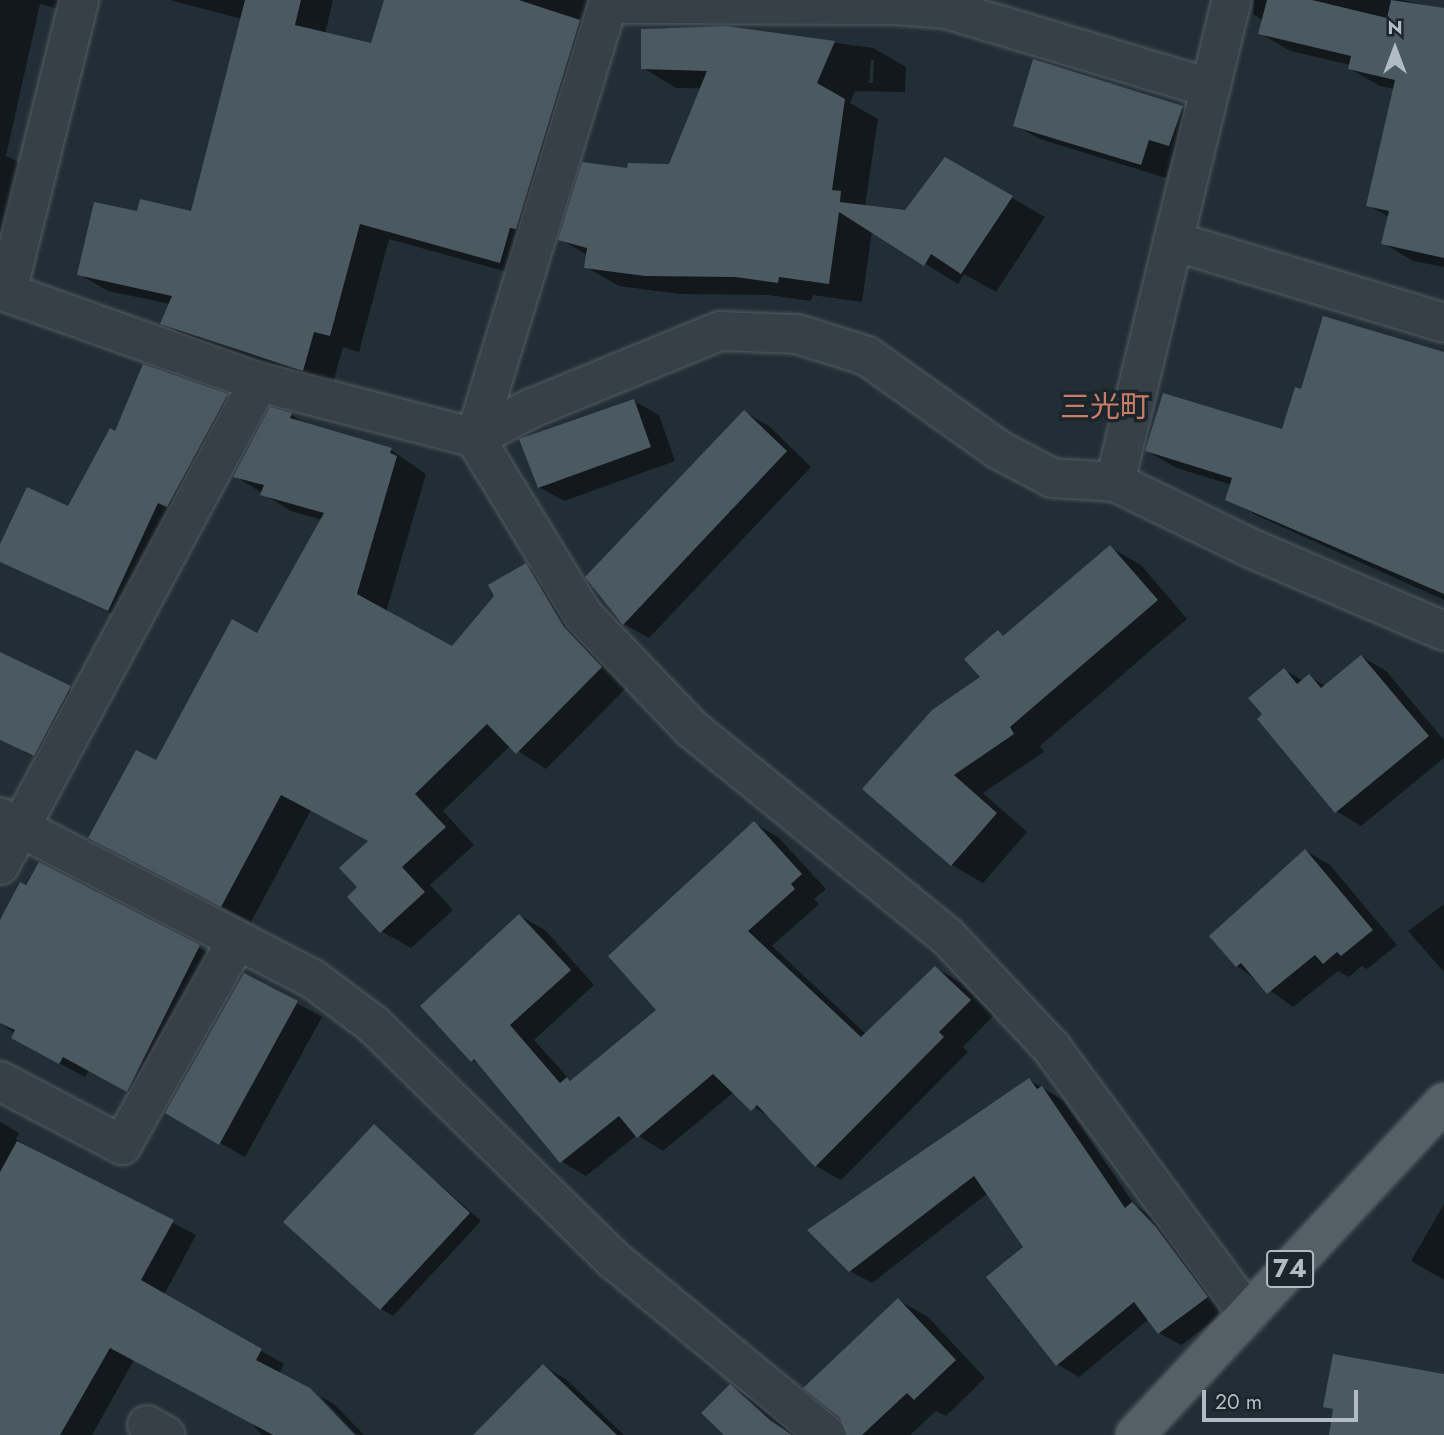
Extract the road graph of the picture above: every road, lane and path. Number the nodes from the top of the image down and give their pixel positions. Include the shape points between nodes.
1 (79, 0) edge
2 (1232, 0) edge
3 (609, 2) edge
4 (1210, 88) junction
5 (1173, 241) junction
6 (3, 291) edge
7 (1444, 323) edge
8 (260, 382) junction
9 (475, 439) junction
10 (1115, 482) junction
11 (1444, 631) edge
12 (10, 822) edge
13 (0, 865) edge
14 (237, 940) junction
15 (0, 1082) edge
16 (1444, 1103) edge
17 (1248, 1314) junction
18 (826, 1435) edge
19 (1135, 1435) edge

1 - 6 street
2 - 4 street
3 - 4 street via 946,9
3 - 9 street
4 - 5 street
5 - 7 street
5 - 10 street
6 - 8 street
8 - 9 street
8 - 12 street
9 - 10 street via 532,408 720,331 797,334 867,355 999,450 1052,478
9 - 17 street via 583,615 692,729 947,936 1051,1047
10 - 11 street via 1248,547
12 - 13 street
12 - 14 street
14 - 15 street via 122,1145
14 - 18 street via 313,979 373,1024 603,1251
16 - 17 main road, 74
17 - 19 main road, 74

